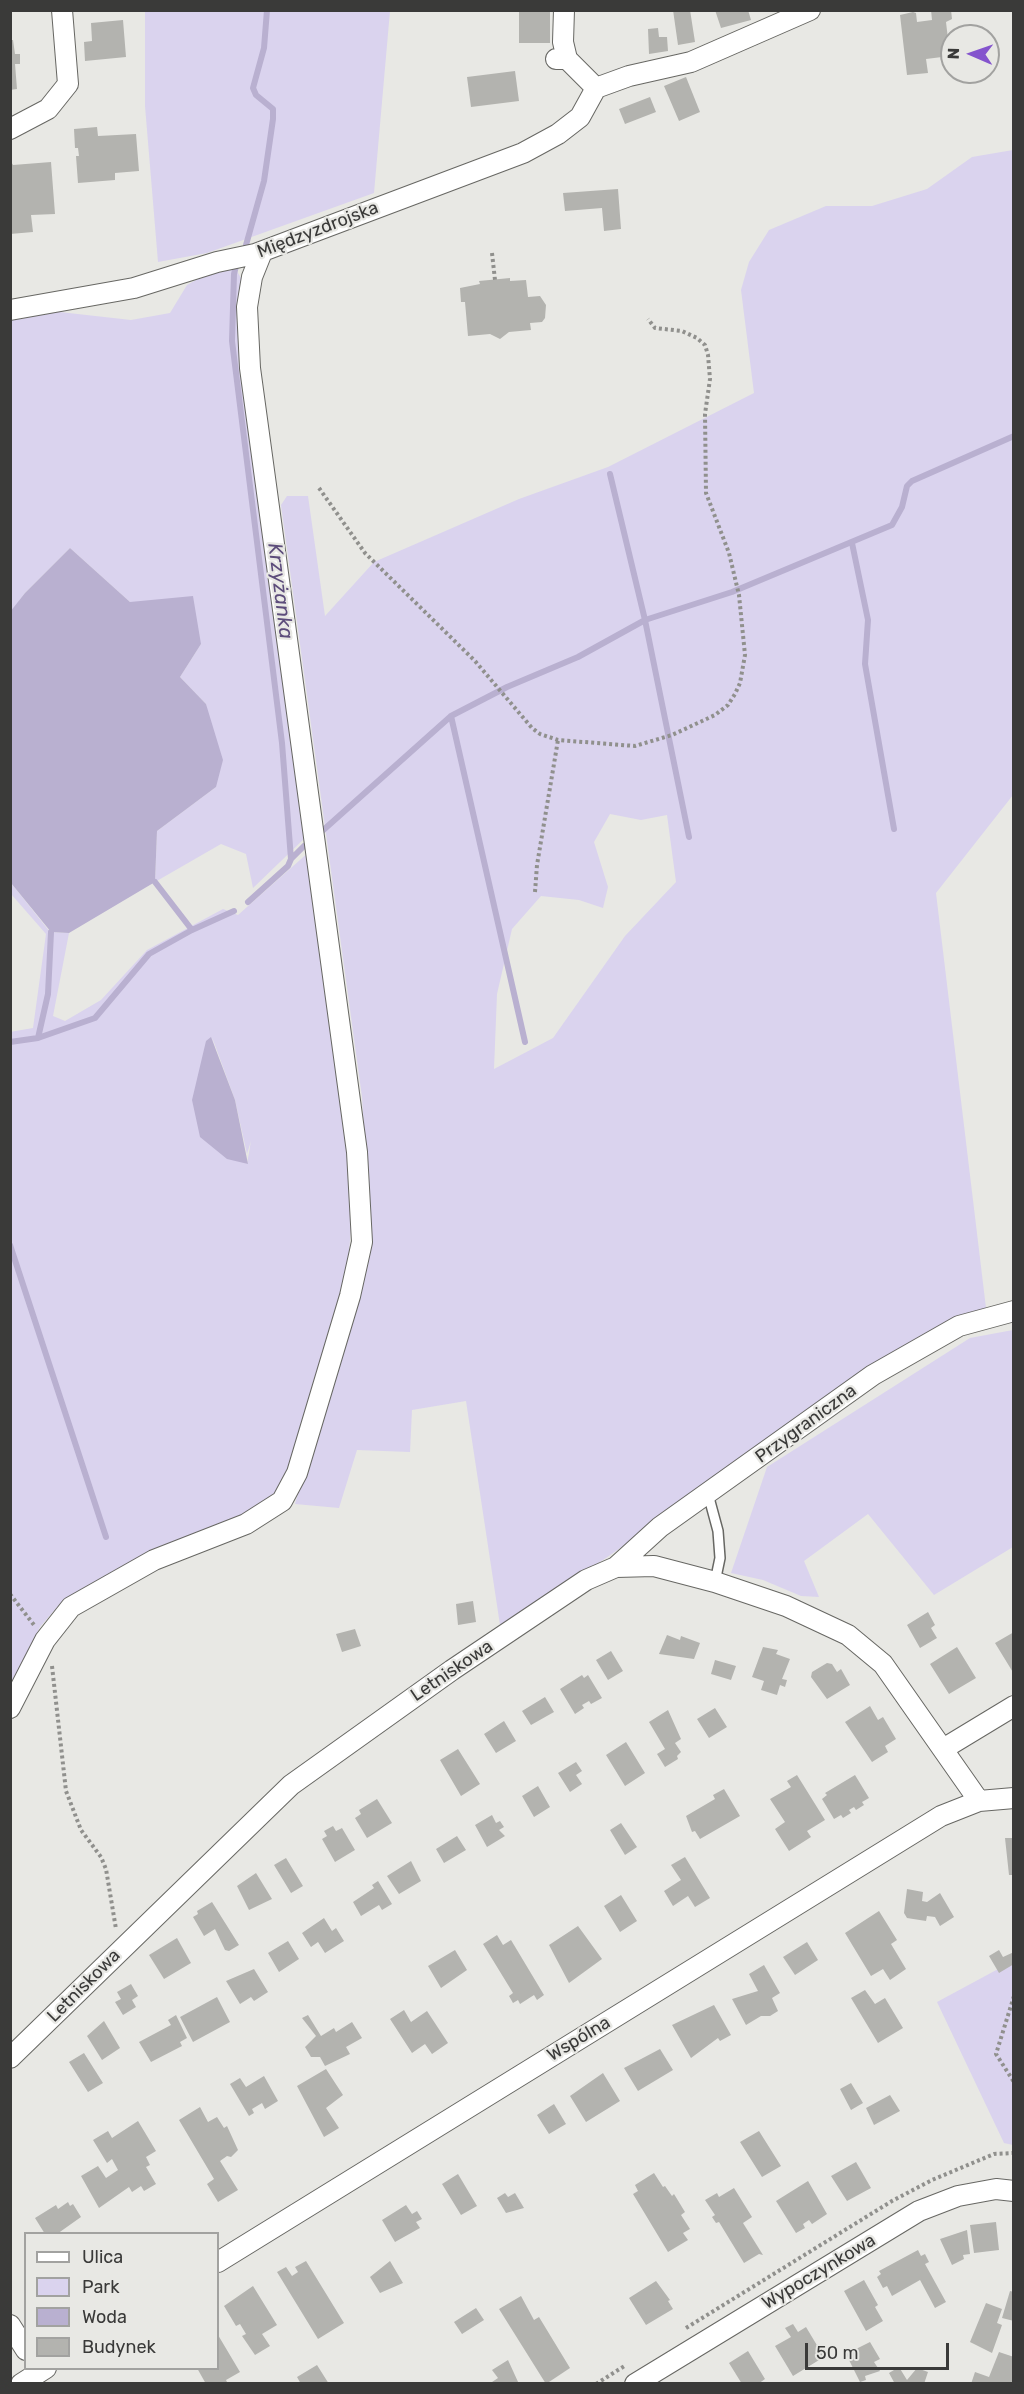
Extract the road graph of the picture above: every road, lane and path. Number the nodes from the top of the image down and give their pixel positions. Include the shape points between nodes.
1 (62, 10) edge
2 (564, 10) edge
3 (810, 10) edge
4 (596, 88) junction
5 (10, 129) edge
6 (262, 252) junction
7 (492, 253) dead end
8 (495, 280) dead end
9 (10, 310) edge
10 (648, 319) dead end
11 (319, 488) dead end
12 (558, 740) junction
13 (535, 892) dead end
14 (1014, 1311) edge
15 (708, 1494) junction
16 (616, 1567) junction
17 (716, 1582) junction
18 (10, 1594) edge
19 (45, 1640) junction
20 (1014, 1706) edge
21 (10, 1708) edge
22 (943, 1749) junction
23 (1014, 1798) edge
24 (979, 1801) junction
25 (125, 1945) junction
26 (1014, 1996) edge
27 (10, 2058) edge
28 (1014, 2082) edge
29 (1012, 2187) edge
30 (219, 2261) edge
31 (10, 2325) edge
32 (24, 2347) edge
33 (42, 2373) edge
34 (21, 2384) edge
35 (635, 2384) edge

1 - 5 street via 68,84 48,109
2 - 4 street via 566,62
3 - 4 street via 691,62
4 - 6 street, Międzyzdrojska via 580,117 558,135 523,153
6 - 9 street, Międzyzdrojska via 134,288
6 - 19 street via 252,277 247,307 250,368 357,1152 362,1242 307,1442 282,1501 246,1524 154,1560 92,1593 71,1607
7 - 8 path
10 - 12 path via 655,328 690,334 705,345 710,379 705,414 706,493 729,553 739,594 745,655 740,683 728,705 715,715 661,739 635,746
11 - 12 path via 365,553 476,660 532,728
12 - 13 path
14 - 15 street, Przygraniczna via 959,1326 873,1376
15 - 16 street, Przygraniczna via 660,1527
15 - 17 lane via 718,1531 720,1558
16 - 17 street, Letniskowa via 654,1566
16 - 25 street, Letniskowa via 586,1580 461,1663 291,1785
17 - 22 street, Letniskowa via 825,1623 868,1649
18 - 19 path
19 - 21 street
19 - 25 path via 54,1676 66,1791 81,1830 106,1869 117,1934
20 - 22 street
22 - 24 street, Letniskowa
23 - 24 street, Wspólna
24 - 30 street, Wspólna via 941,1816
25 - 27 street, Letniskowa
26 - 28 path via 996,2054
29 - 35 street, Wypoczynkowa via 957,2196 919,2211
31 - 32 street
33 - 34 street

